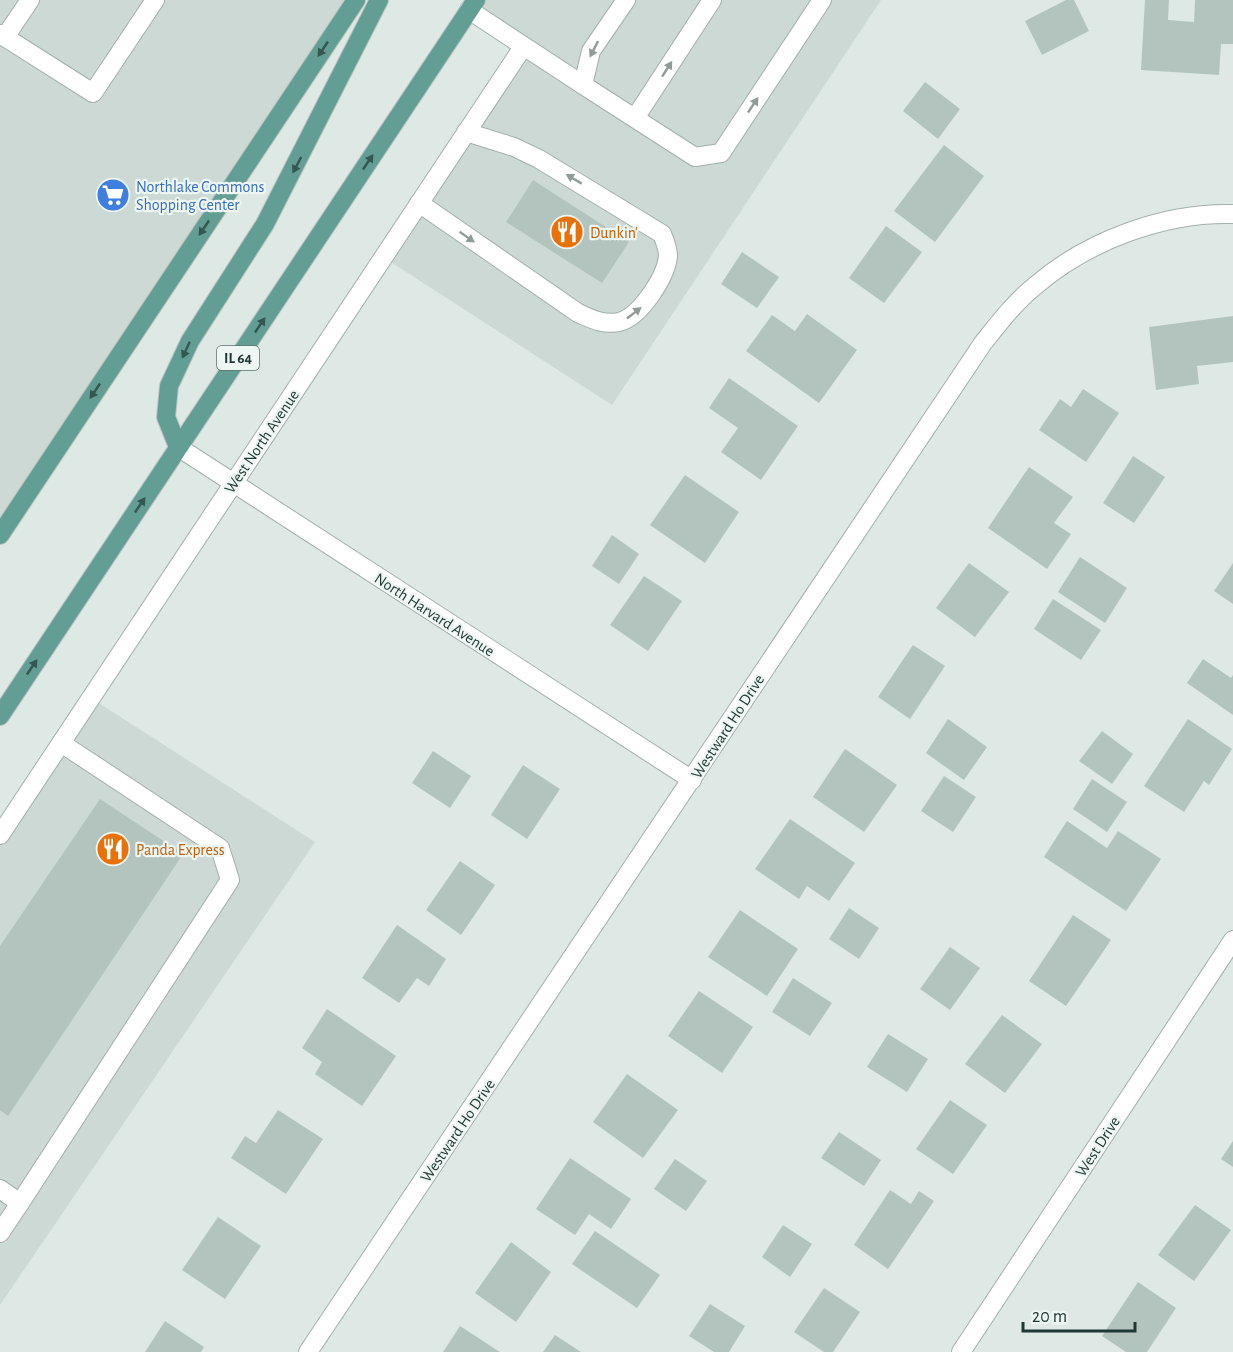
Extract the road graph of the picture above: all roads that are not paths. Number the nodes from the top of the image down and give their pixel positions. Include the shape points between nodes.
1 (30, 0) edge
2 (155, 0) edge
3 (356, 0) edge
4 (380, 0) edge
5 (626, 0) edge
6 (712, 0) edge
7 (822, 0) edge
8 (472, 5) edge
9 (2, 35) edge
10 (523, 47) junction
11 (583, 85) junction
12 (635, 118) junction
13 (466, 132) junction
14 (419, 203) junction
15 (1233, 214) edge
16 (178, 447) junction
17 (233, 483) junction
18 (0, 535) edge
19 (0, 716) edge
20 (61, 744) junction
21 (692, 780) junction
22 (0, 835) edge
23 (1233, 940) edge
24 (0, 1189) edge
25 (20, 1203) junction
26 (0, 1233) edge
27 (308, 1352) edge
28 (961, 1352) edge

1 - 9 street
2 - 9 street via 93,93
3 -> 18 main road
4 -> 16 main road via 265,224 190,341 169,386 166,417
5 -> 11 street via 591,51
12 -> 6 street
12 -> 7 street via 695,157 721,153
8 - 10 street
16 -> 8 main road, IL 64
10 - 11 street
10 - 13 street, West North Avenue
11 - 12 street
13 - 14 street, West North Avenue
14 -> 13 street via 578,313 606,323 632,316 642,306 663,274 668,257 662,234 539,159
14 - 17 street, West North Avenue
15 - 21 street, Westward Ho Drive via 1174,220 1120,234 1035,285 1006,314 947,393
16 - 17 street, North Harvard Avenue
19 -> 16 main road, IL 64
17 - 20 street, West North Avenue
17 - 21 street, North Harvard Avenue
20 - 22 street, West North Avenue
20 - 25 street via 220,848 230,880
21 - 27 street, Westward Ho Drive
23 - 28 street, West Drive
24 - 25 street
25 - 26 street

